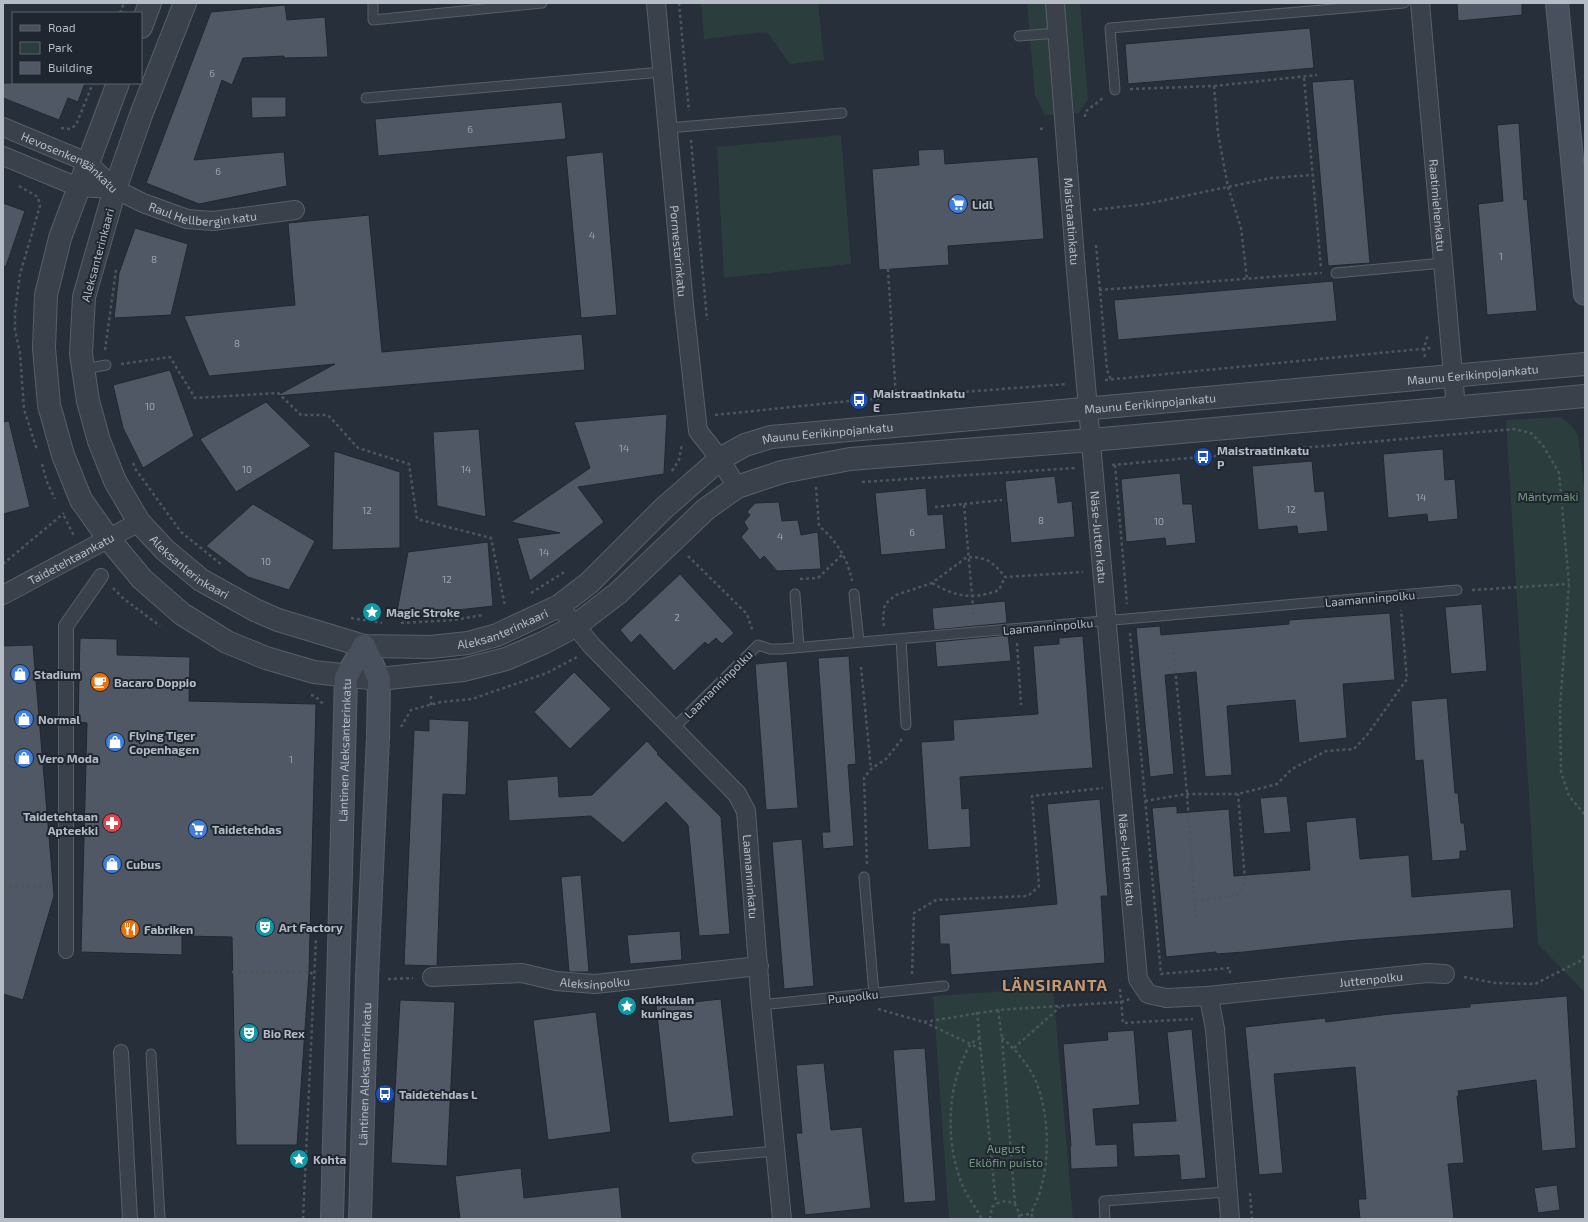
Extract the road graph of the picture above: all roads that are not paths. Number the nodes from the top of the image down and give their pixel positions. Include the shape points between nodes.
1 (150, 3) edge
2 (185, 3) edge
3 (373, 3) edge
4 (542, 3) edge
5 (656, 3) edge
6 (1055, 3) edge
7 (1404, 3) edge
8 (1420, 3) edge
9 (1557, 3) edge
10 (142, 24) edge
11 (1058, 33) junction
12 (1019, 36) dead end
13 (662, 72) junction
14 (118, 84) edge
15 (1115, 90) road end
16 (366, 98) dead end
17 (842, 112) dead end
18 (3, 127) edge
19 (668, 128) junction
20 (3, 156) edge
21 (87, 162) junction
22 (78, 187) junction
23 (115, 190) junction
24 (294, 210) dead end
25 (1442, 263) junction
26 (1336, 273) road end
27 (1585, 294) edge
28 (1585, 364) edge
29 (106, 365) road end
30 (84, 369) junction
31 (1452, 376) junction
32 (1585, 396) edge
33 (1089, 407) junction
34 (1456, 408) junction
35 (1092, 440) junction
36 (720, 459) junction
37 (737, 487) junction
38 (139, 522) junction
39 (108, 538) junction
40 (101, 576) dead end
41 (1457, 590) road end
42 (795, 594) road end
43 (854, 594) road end
44 (3, 595) edge
45 (559, 606) junction
46 (1108, 620) junction
47 (575, 626) junction
48 (901, 638) junction
49 (859, 642) junction
50 (364, 646) junction
51 (799, 647) junction
52 (346, 677) junction
53 (379, 679) junction
54 (906, 725) road end
55 (673, 729) junction
56 (864, 876) road end
57 (66, 951) dead end
58 (759, 966) junction
59 (1445, 974) road end
60 (432, 977) dead end
61 (944, 986) dead end
62 (874, 994) junction
63 (1207, 996) junction
64 (761, 1005) junction
65 (122, 1052) dead end
66 (151, 1054) dead end
67 (775, 1151) junction
68 (697, 1158) dead end
69 (1227, 1192) junction
70 (130, 1219) edge
71 (160, 1219) edge
72 (332, 1219) edge
73 (360, 1219) edge
74 (782, 1219) edge
75 (1106, 1219) edge
76 (1230, 1219) edge

1 - 10 street
2 - 23 street, Aleksanterinkaari via 141,114
3 - 4 lane via 373,20
5 - 13 street, Pormestarinkatu
6 - 11 street, Maistraatinkatu
7 - 15 lane via 1110,28
8 - 25 street, Raatimiehenkatu
9 - 27 main road
11 - 12 lane
11 - 33 street, Maistraatinkatu
13 - 16 lane
13 - 19 street, Pormestarinkatu
14 - 21 street
17 - 19 lane
18 - 21 street, Hevosenkengänkatu
19 - 36 street, Pormestarinkatu via 698,431
20 - 22 street, Hevosenkengänkatu
21 - 22 street
21 - 23 street, Hevosenkengänkatu
22 - 23 street, Hevosenkengänkatu
22 - 39 street via 60,238 46,294 44,348 49,405 64,455 81,500
23 - 24 street, Raul Hellbergin katu via 187,219 213,221
23 - 30 street, Aleksanterinkaari via 84,297 81,354
25 - 26 lane
25 - 31 street, Raatimiehenkatu
28 - 31 street, Maunu Eerikinpojankatu
29 - 30 lane
30 - 38 street, Aleksanterinkaari via 88,401 99,441 115,481
31 - 33 street, Maunu Eerikinpojankatu
31 - 34 street, Raatimiehenkatu
32 - 34 street
33 - 35 street, Maistraatinkatu
33 - 36 street, Maunu Eerikinpojankatu via 777,435 745,445
34 - 35 street
35 - 37 street via 850,459 782,472
35 - 46 street, Näse-Jutten katu
36 - 37 street
36 - 45 street, Aleksanterinkaari via 663,509 589,583
37 - 47 street via 706,509 618,592
38 - 39 street, Taidetehtaankatu
38 - 50 street, Aleksanterinkaari via 165,550 201,580 236,600 278,620
39 - 44 street, Taidetehtaankatu
39 - 52 street via 142,580 182,614 227,642 266,658 314,672
40 - 57 street via 66,626
41 - 46 lane, Laamanninpolku
42 - 51 lane
43 - 49 lane
45 - 47 street, Laamanninkatu
45 - 50 street, Aleksanterinkaari via 497,635 468,643 434,647
46 - 48 lane, Laamanninpolku
46 - 63 street, Näse-Jutten katu via 1138,979 1148,994 1166,998
47 - 53 street via 506,659 462,670
47 - 55 street, Laamanninkatu
48 - 49 lane, Laamanninpolku
48 - 54 lane
49 - 51 lane, Laamanninpolku
50 - 52 main road, Läntinen Aleksanterinkatu
50 - 53 main road, Läntinen Aleksanterinkatu
51 - 55 lane, Laamanninpolku via 770,650 758,645
52 - 53 street
52 - 72 main road, Läntinen Aleksanterinkatu
53 - 73 main road, Läntinen Aleksanterinkatu
55 - 58 street, Laamanninkatu via 737,794 746,811
56 - 62 lane
58 - 60 street, Aleksinpolku via 595,984 556,981 522,973
58 - 64 street, Laamanninkatu
59 - 63 street, Juttenpolku
61 - 62 lane, Puupolku
62 - 64 lane, Puupolku
63 - 69 street via 1215,1029
64 - 67 street, Laamanninkatu
65 - 70 street
66 - 71 lane
67 - 68 lane
67 - 74 street, Laamanninkatu
69 - 75 lane via 1104,1201
69 - 76 street

